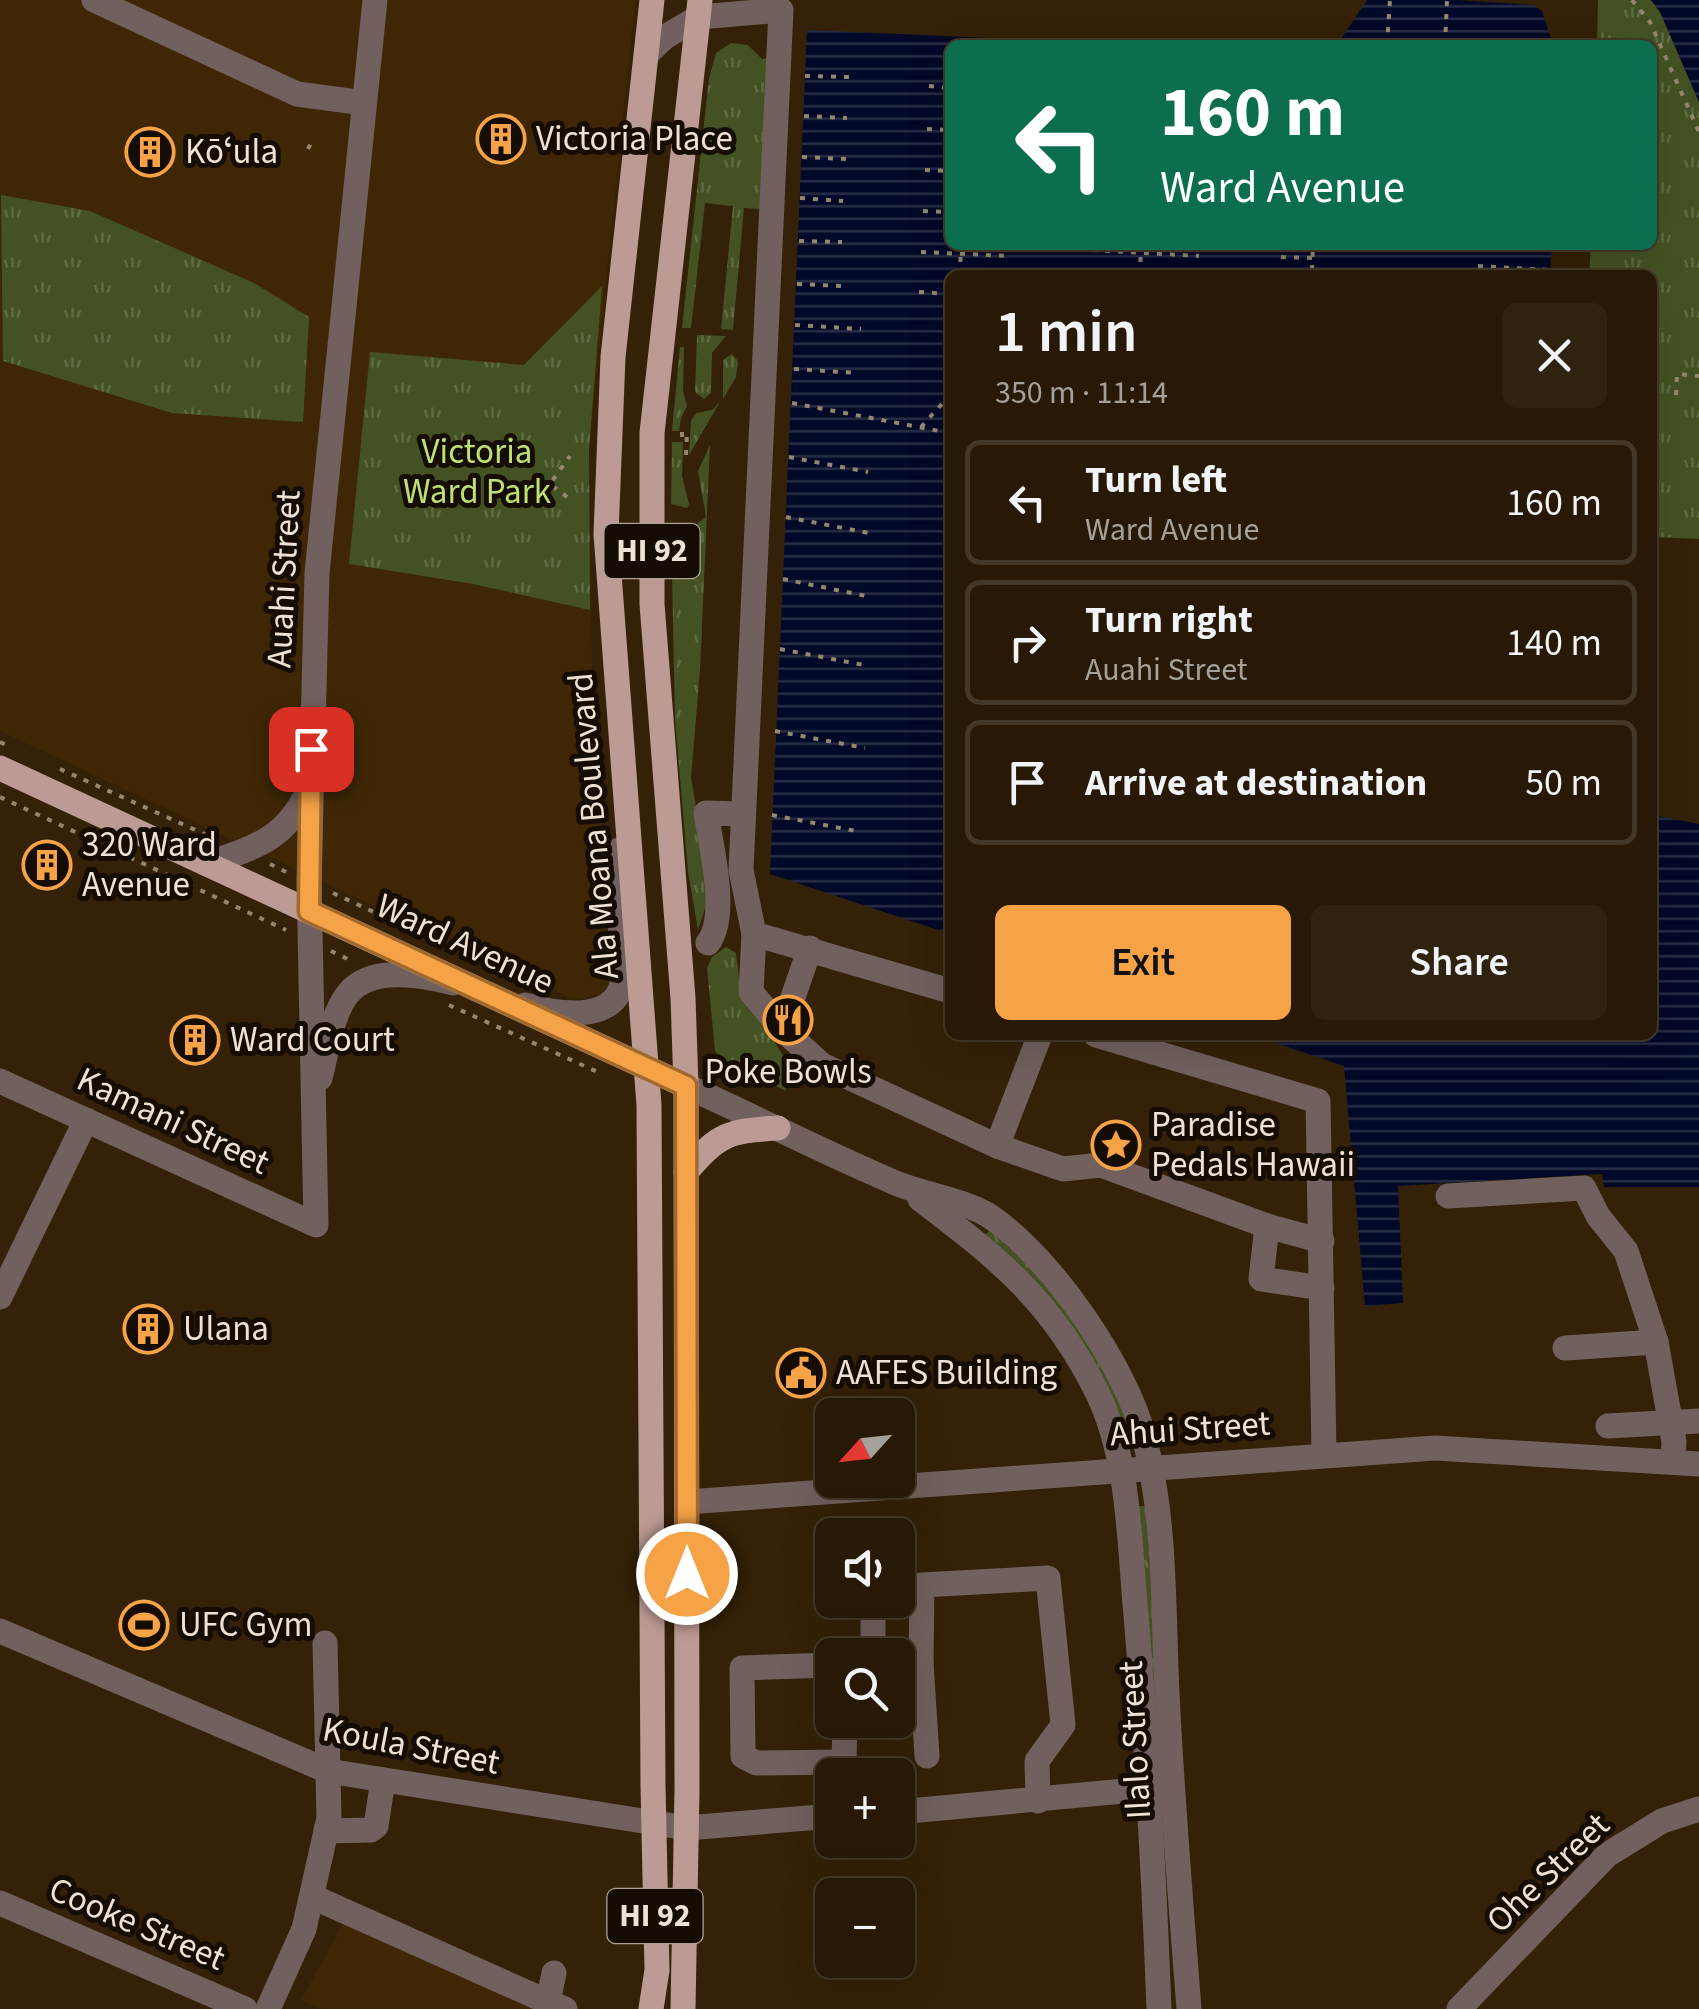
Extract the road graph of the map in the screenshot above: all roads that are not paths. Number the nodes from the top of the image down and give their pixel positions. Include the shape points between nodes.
1 (94, 0) edge
2 (375, 0) edge
3 (652, 0) edge
4 (700, 9) edge
5 (647, 54) junction
6 (364, 103) junction
7 (620, 732) junction
8 (0, 768) edge
9 (310, 786) junction
10 (743, 814) junction
11 (207, 864) junction
12 (309, 911) junction
13 (754, 934) junction
14 (708, 943) dead end
15 (810, 948) junction
16 (945, 989) edge
17 (487, 994) junction
18 (782, 1028) junction
19 (1038, 1040) edge
20 (1113, 1040) edge
21 (648, 1068) junction
22 (0, 1080) edge
23 (686, 1086) junction
24 (313, 1102) junction
25 (86, 1120) junction
26 (778, 1128) junction
27 (997, 1146) junction
28 (686, 1172) junction
29 (900, 1184) junction
30 (1448, 1196) dead end
31 (316, 1226) joint
32 (1267, 1226) junction
33 (1322, 1240) junction
34 (1322, 1288) junction
35 (0, 1298) edge
36 (1656, 1342) junction
37 (1565, 1348) dead end
38 (1699, 1421) edge
39 (1668, 1423) junction
40 (1608, 1426) dead end
41 (1324, 1454) junction
42 (1686, 1463) edge
43 (1151, 1468) junction
44 (1121, 1470) junction
45 (687, 1502) junction
46 (915, 1582) edge
47 (922, 1585) junction
48 (0, 1631) edge
49 (913, 1638) edge
50 (325, 1643) dead end
51 (815, 1666) edge
52 (915, 1695) edge
53 (927, 1756) dead end
54 (815, 1767) edge
55 (328, 1771) junction
56 (383, 1780) junction
57 (1161, 1788) junction
58 (1038, 1801) junction
59 (1699, 1809) edge
60 (915, 1811) edge
61 (815, 1817) edge
62 (653, 1823) junction
63 (687, 1828) junction
64 (326, 1830) junction
65 (313, 1897) junction
66 (0, 1903) edge
67 (554, 1973) dead end
68 (556, 2006) edge
69 (246, 2009) edge
70 (268, 2009) edge
71 (651, 2009) edge
72 (683, 2009) edge
73 (1159, 2009) edge
74 (1190, 2009) edge
75 (1459, 2009) edge

1 - 6 street via 297,94
2 - 6 street, Auahi Street
3 - 5 main road, Ala Moana Boulevard / HI 92
4 - 5 street
4 - 10 street via 781,10
4 - 23 main road, Ala Moana Boulevard / HI 92 via 652,433 652,604
5 - 7 main road, Ala Moana Boulevard / HI 92 via 614,357 606,514
6 - 9 street, Auahi Street via 317,574
7 - 17 street via 620,989 601,1007 570,1013
7 - 21 main road, Ala Moana Boulevard / HI 92
8 - 11 main road, Ward Avenue
9 - 11 street via 286,828
9 - 12 street, Auahi Street
10 - 13 street via 741,880
10 - 14 street via 706,812 717,916
11 - 12 main road, Ward Avenue
12 - 17 main road, Ward Avenue
12 - 24 street, Auahi Street
13 - 15 street
13 - 18 street via 751,992
15 - 16 street
15 - 18 street
17 - 21 main road, Ward Avenue
17 - 24 street via 414,976 360,983 342,1004
18 - 27 street via 822,1065
19 - 27 street
20 - 33 street via 1318,1100
21 - 23 main road, Ward Avenue
21 - 62 main road, Ala Moana Boulevard / HI 92
22 - 25 street, Kamani Street
23 - 26 street, Ward Avenue
23 - 28 main road, Ala Moana Boulevard / HI 92
24 - 31 street, Auahi Street
25 - 31 street, Kamani Street
25 - 35 street
26 - 28 main road via 711,1142
26 - 29 street, Ward Avenue
27 - 32 street via 1063,1169 1101,1165
28 - 45 main road, Ala Moana Boulevard / HI 92
29 - 43 street, Ward Avenue via 989,1216 1042,1263 1119,1376
29 - 44 street, Ward Avenue via 1016,1276 1057,1323 1100,1397
30 - 36 street via 1584,1188 1626,1251
32 - 33 street
32 - 34 street via 1261,1279
33 - 34 street
34 - 41 street
36 - 37 street
36 - 39 street
38 - 39 street
39 - 40 street
39 - 42 street
41 - 42 street, Ahui Street via 1455,1448
41 - 43 street, Ahui Street
43 - 44 street, Ahui Street
43 - 57 street, Ilalo Street via 1160,1546
44 - 45 street, Ahui Street
44 - 57 street, Ilalo Street
45 - 63 main road, Ala Moana Boulevard / HI 92
46 - 47 street
47 - 49 street
47 - 58 street via 1048,1578 1063,1725 1037,1761
48 - 55 street, Koula Street
50 - 55 street
51 - 54 street via 742,1668 743,1756
52 - 53 street
55 - 56 street, Koula Street
55 - 64 street
56 - 62 street, Koula Street
56 - 64 street via 376,1826
57 - 58 street
57 - 73 street, Ilalo Street
57 - 74 street, Ilalo Street
58 - 60 street
59 - 75 street, Ohe Street via 1662,1820 1607,1855
61 - 63 street, Koula Street
62 - 63 street, Koula Street
62 - 71 main road, Ala Moana Boulevard / HI 92 via 657,1970
63 - 72 main road, Ala Moana Boulevard / HI 92
64 - 65 street
65 - 68 street
65 - 70 street
66 - 69 street, Cooke Street
67 - 68 street

